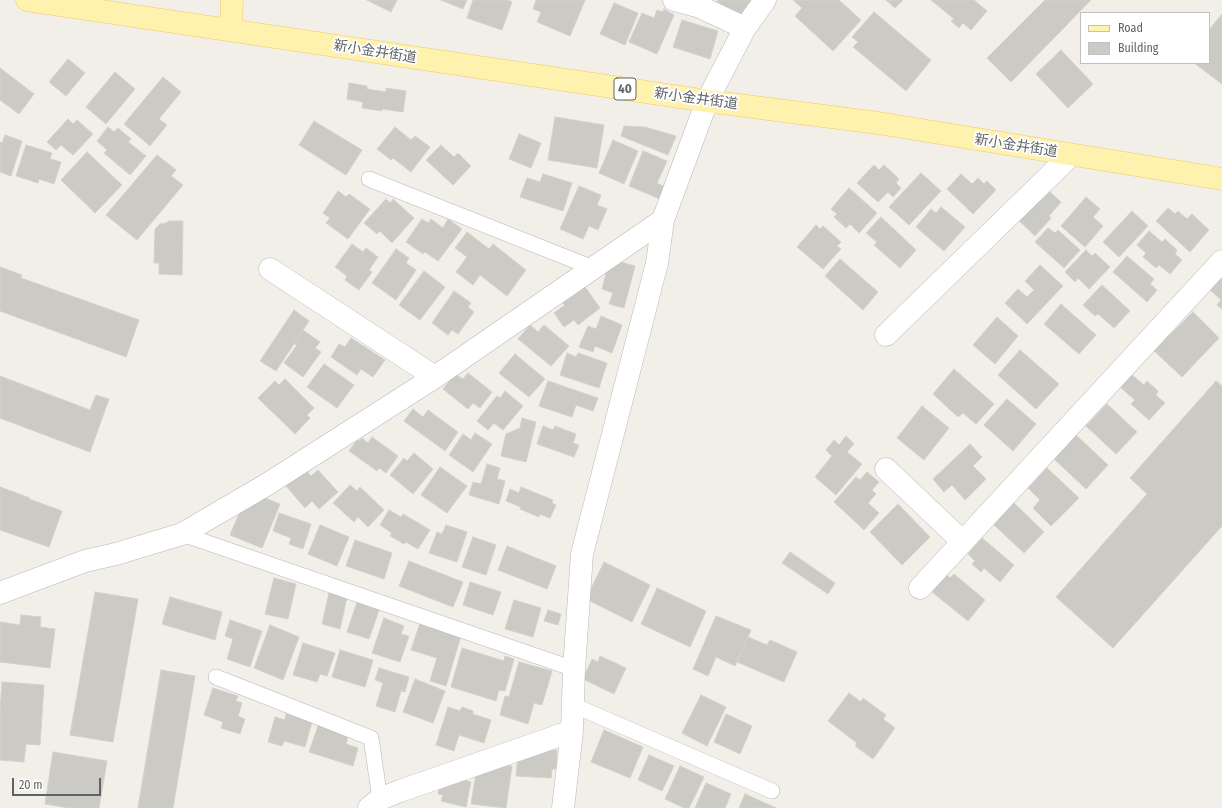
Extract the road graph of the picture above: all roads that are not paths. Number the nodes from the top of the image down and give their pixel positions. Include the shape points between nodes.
1 (27, 0) edge
2 (232, 0) edge
3 (674, 0) edge
4 (765, 0) edge
5 (745, 28) junction
6 (231, 30) junction
7 (707, 101) junction
8 (1071, 155) junction
9 (369, 179) dead end
10 (1222, 179) edge
11 (663, 220) junction
12 (1222, 261) edge
13 (593, 268) junction
14 (270, 269) dead end
15 (886, 335) dead end
16 (435, 377) junction
17 (886, 469) dead end
18 (182, 534) junction
19 (962, 541) junction
20 (920, 588) dead end
21 (0, 593) edge
22 (574, 669) junction
23 (216, 677) dead end
24 (574, 705) junction
25 (572, 731) junction
26 (772, 791) dead end
27 (375, 804) edge
28 (563, 808) edge

1 - 6 main road, 新小金井街道 / 40
2 - 6 main road
3 - 5 street via 700,7
4 - 5 street
5 - 7 street
6 - 7 main road, 新小金井街道 / 40
7 - 8 main road, 新小金井街道 / 40 via 878,123
7 - 11 street
8 - 10 main road, 新小金井街道 / 40
8 - 15 street
9 - 13 lane
11 - 13 street
11 - 22 street via 657,263 582,554
12 - 19 street
13 - 16 street
14 - 16 street
16 - 18 street via 266,485
17 - 19 street
18 - 21 street via 85,561
18 - 22 lane
19 - 20 street
22 - 24 street
23 - 27 lane via 371,738
24 - 25 street
24 - 26 lane
25 - 27 street
25 - 28 street

